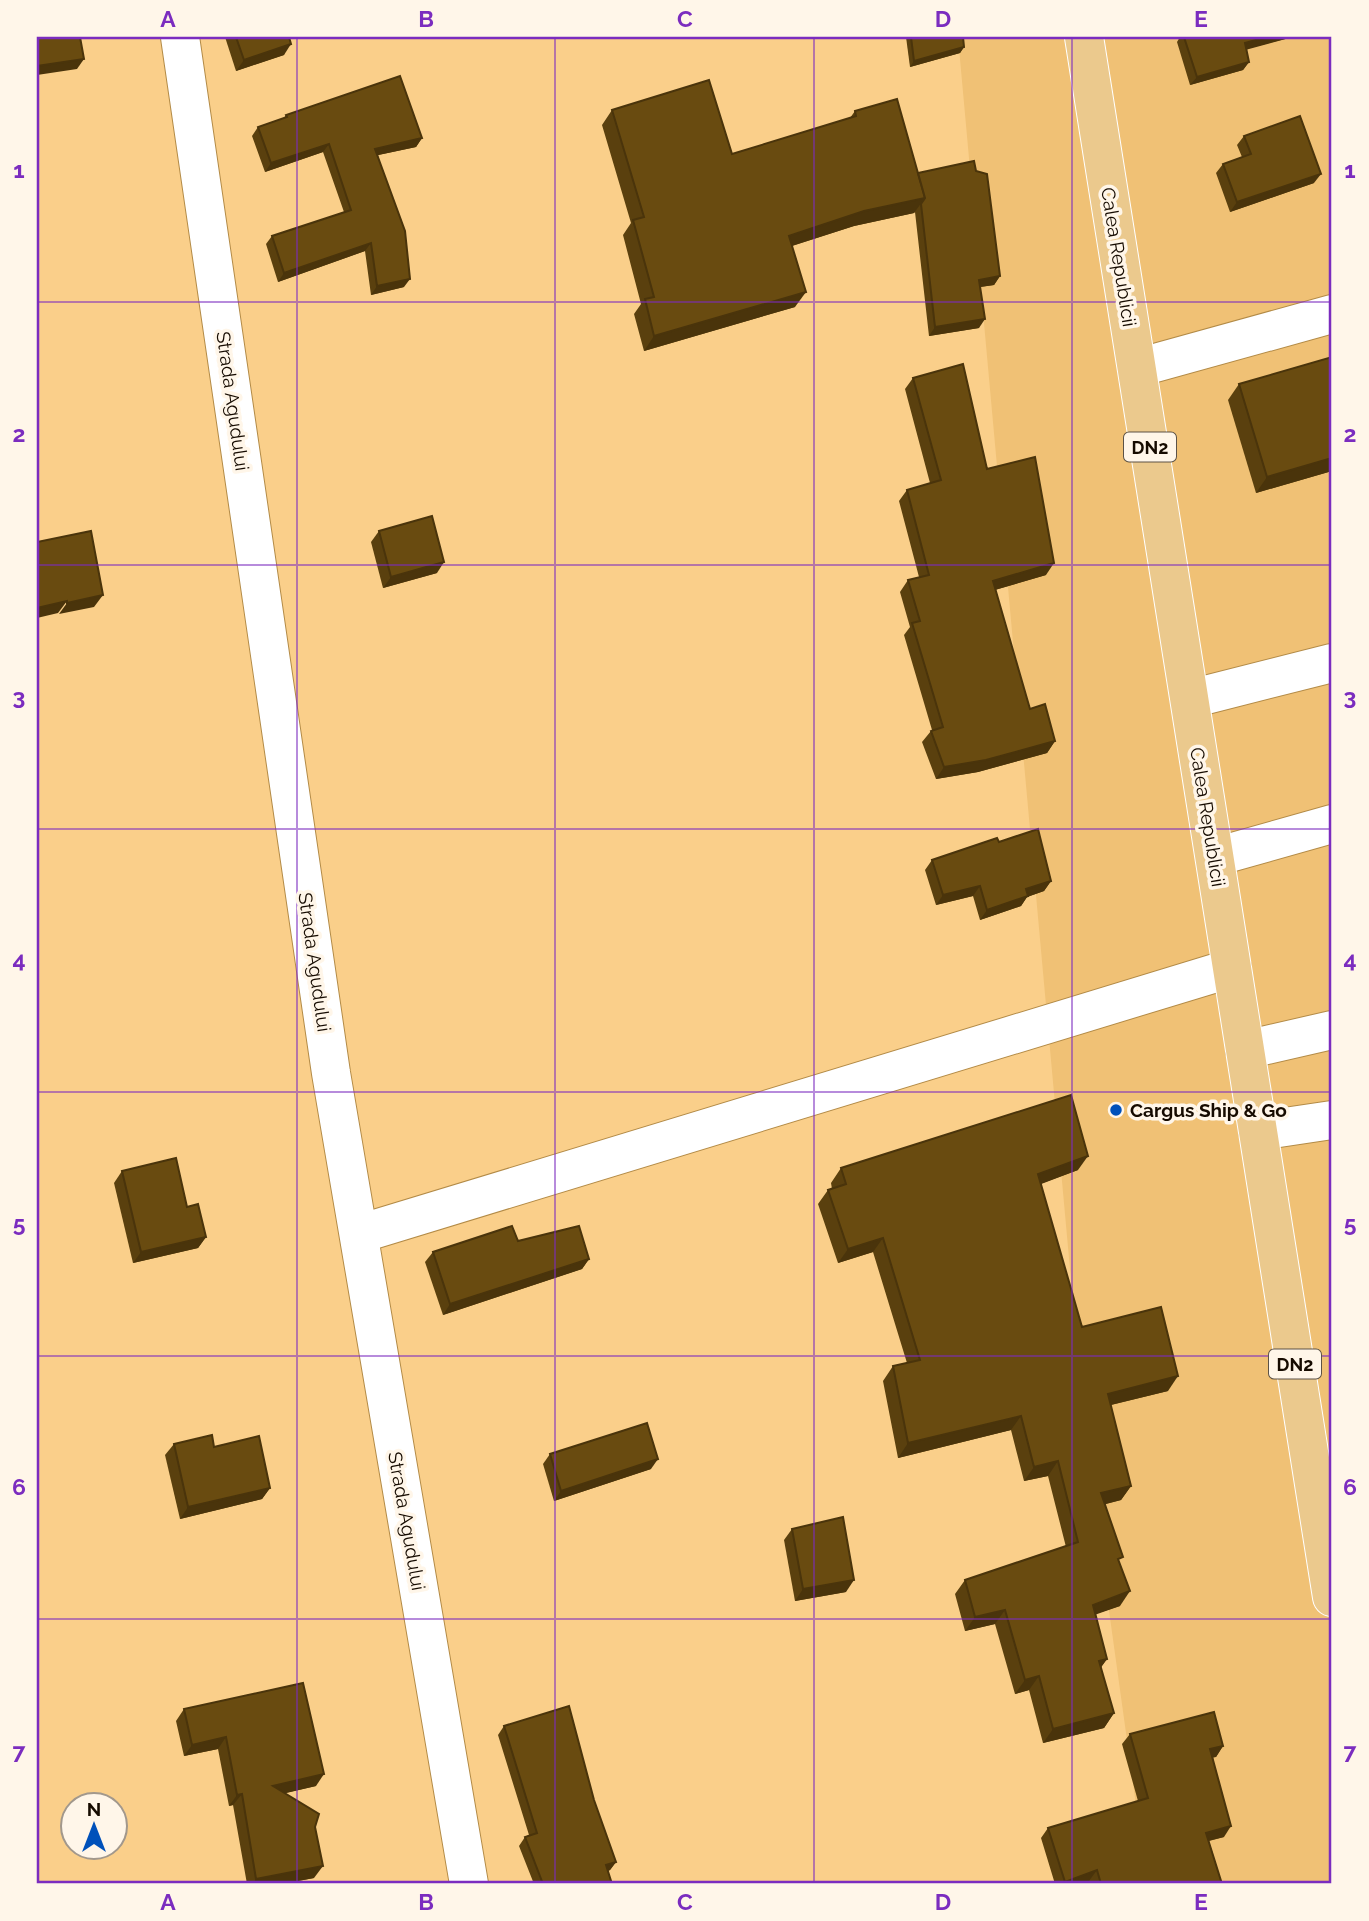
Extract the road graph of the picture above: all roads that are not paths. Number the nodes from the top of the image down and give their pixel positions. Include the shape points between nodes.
1 (180, 37) edge
2 (1084, 37) edge
3 (1332, 314) edge
4 (1137, 368) junction
5 (1332, 663) edge
6 (1190, 699) junction
7 (1332, 824) edge
8 (1214, 857) junction
9 (1233, 968) junction
10 (1332, 1030) edge
11 (1245, 1050) junction
12 (1332, 1120) edge
13 (1258, 1131) junction
14 (359, 1234) junction
15 (1332, 1597) edge
16 (469, 1884) edge

1 - 14 street, Strada Agudului via 331,1073
2 - 4 main road, Calea Republicii / DN2
3 - 4 street
4 - 6 main road, Calea Republicii / DN2
5 - 6 street
6 - 8 main road, Calea Republicii / DN2
7 - 8 street
8 - 9 main road, Calea Republicii / DN2
9 - 11 main road, Calea Republicii / DN2
9 - 14 street
10 - 11 street
11 - 13 main road, Calea Republicii / DN2
12 - 13 street
13 - 15 main road, Calea Republicii / DN2
14 - 16 street, Strada Agudului

